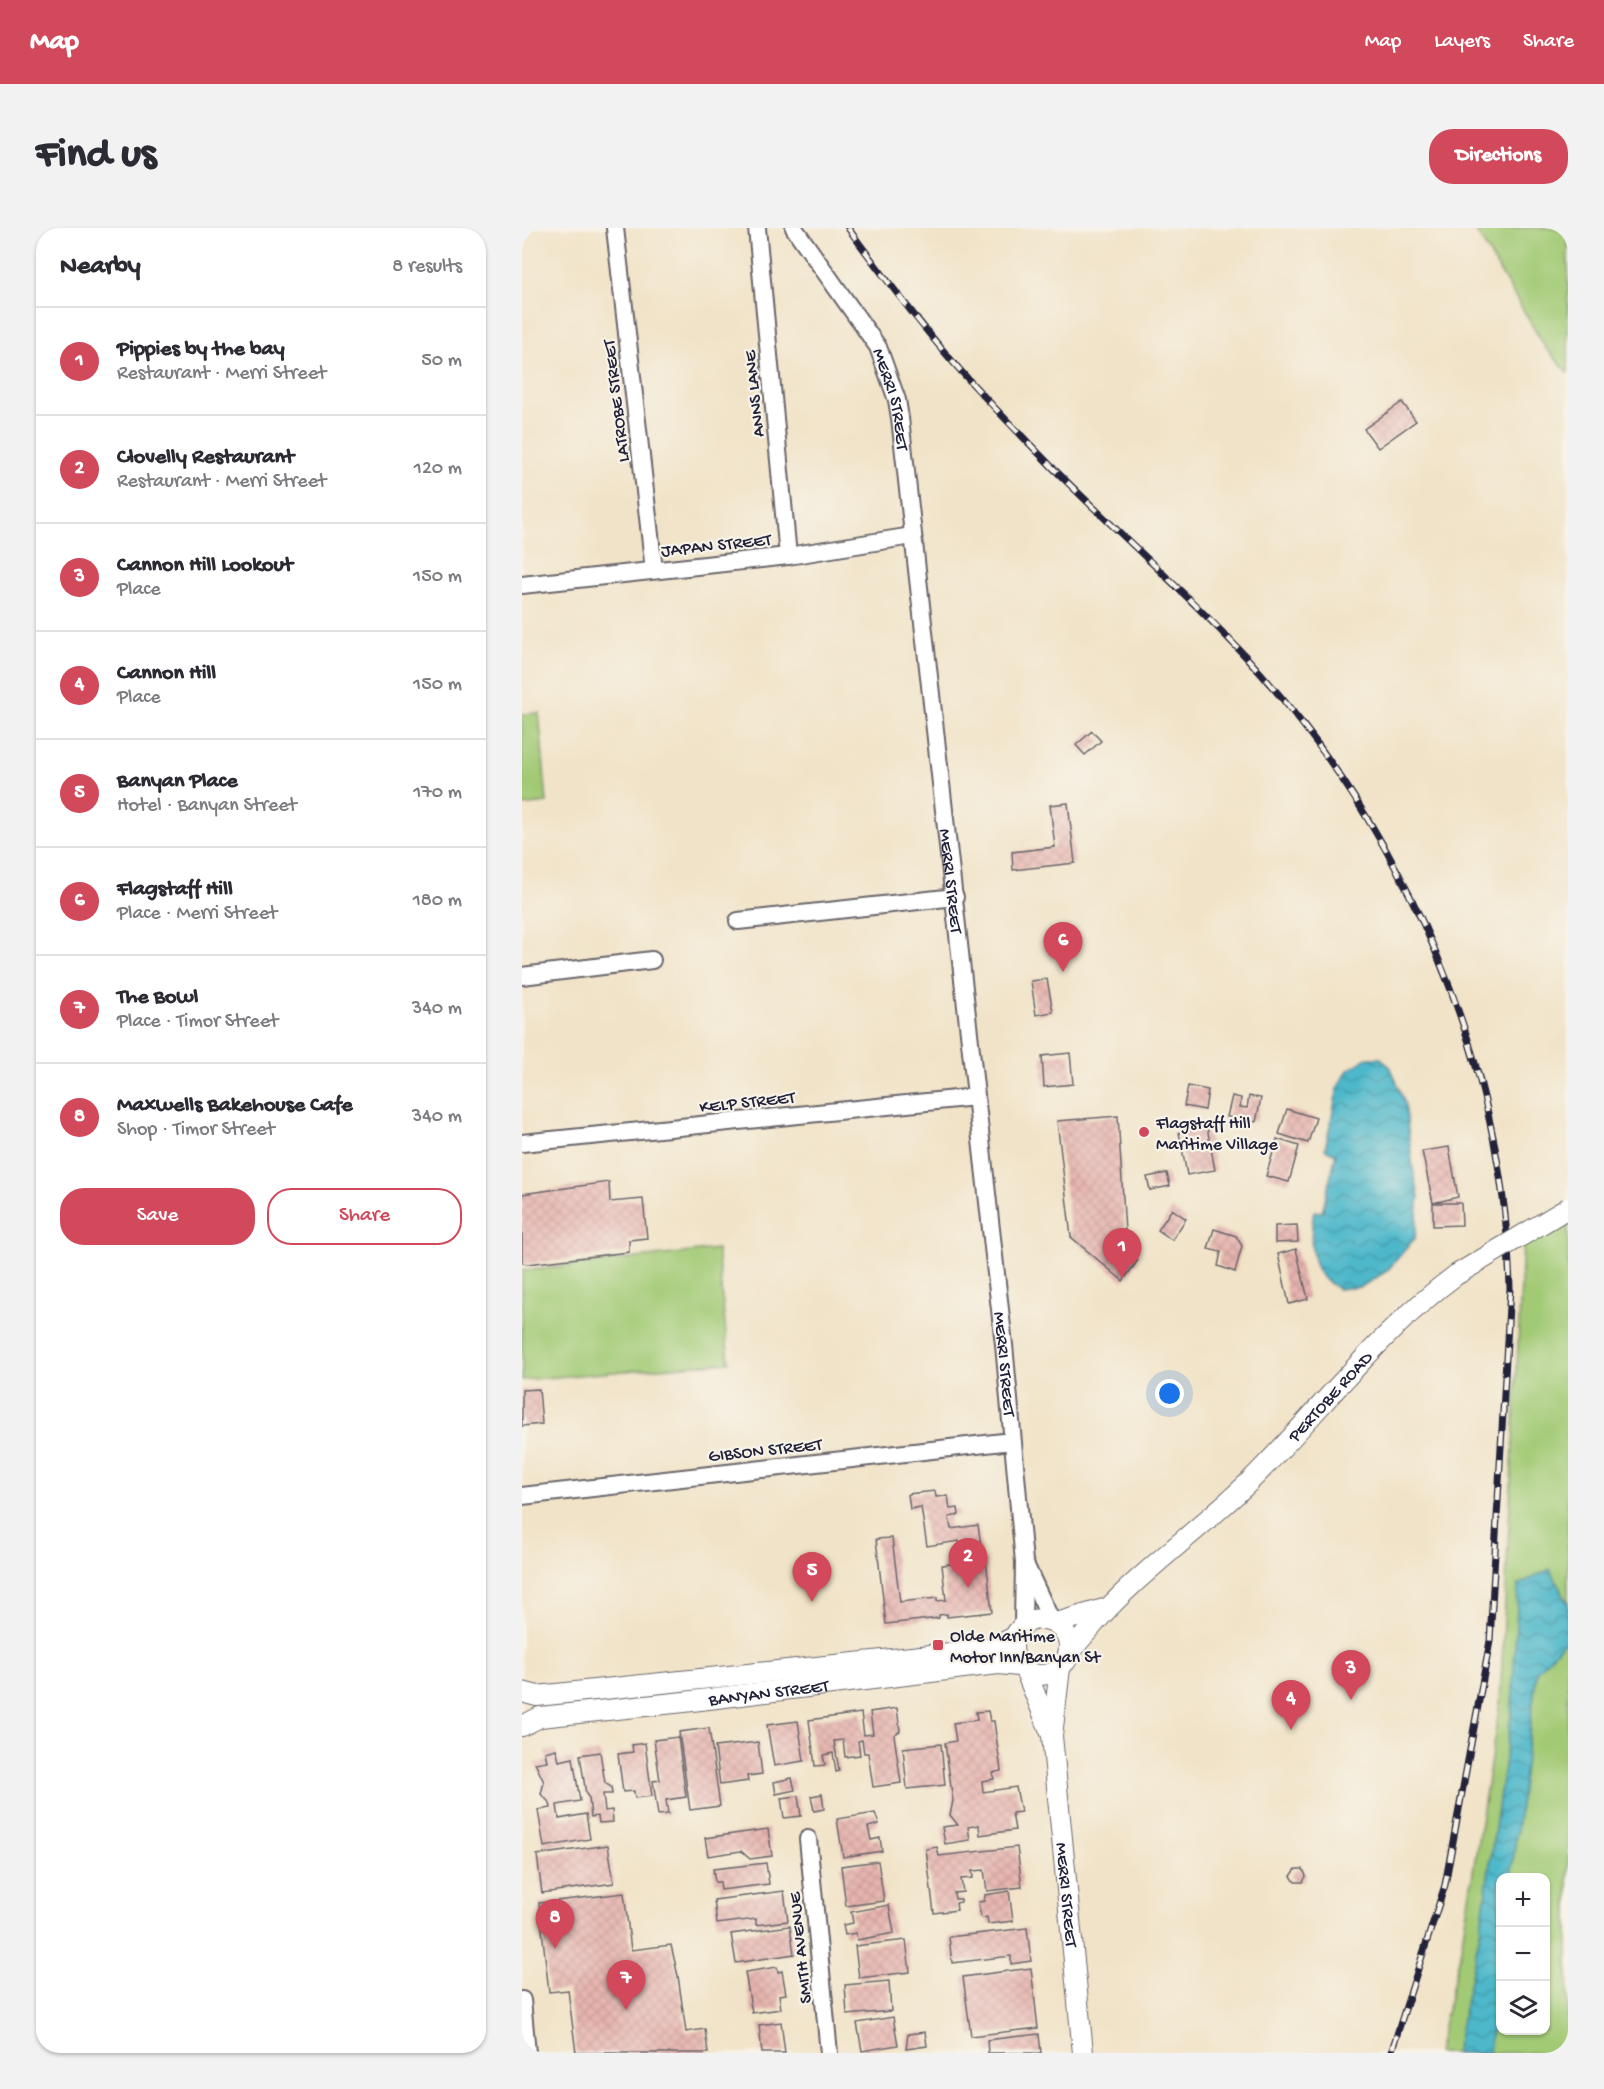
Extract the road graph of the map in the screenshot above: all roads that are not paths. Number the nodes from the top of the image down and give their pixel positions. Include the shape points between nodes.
1 (615, 228) edge
2 (757, 228) edge
3 (794, 228) edge
4 (912, 536) junction
5 (788, 556) junction
6 (654, 570) junction
7 (522, 584) edge
8 (955, 897) junction
9 (738, 921) dead end
10 (652, 960) dead end
11 (522, 976) edge
12 (976, 1097) junction
13 (522, 1143) edge
14 (1568, 1208) edge
15 (1012, 1441) junction
16 (522, 1496) edge
17 (1024, 1562) junction
18 (1107, 1608) junction
19 (1054, 1622) junction
20 (1018, 1631) junction
21 (1063, 1665) junction
22 (1023, 1669) junction
23 (682, 1681) junction
24 (522, 1692) edge
25 (684, 1702) junction
26 (522, 1706) edge
27 (522, 1718) edge
28 (522, 1726) edge
29 (1052, 1736) junction
30 (808, 1839) dead end
31 (522, 2000) edge
32 (527, 2053) edge
33 (830, 2053) edge
34 (1083, 2053) edge

1 - 6 street, LATROBE STREET
2 - 5 street, ANNS LANE
3 - 4 street, MERRI STREET via 867,329 886,366 900,418
4 - 5 street, JAPAN STREET
4 - 8 street, MERRI STREET
5 - 6 street, JAPAN STREET
6 - 7 street, JAPAN STREET
8 - 9 street
8 - 12 street, MERRI STREET
10 - 11 street
12 - 13 street, KELP STREET
12 - 15 street, MERRI STREET
14 - 18 street, PERTOBE ROAD, bridge via 1431,1293 1391,1329 1247,1483
15 - 16 street, GIBSON STREET
15 - 17 street, MERRI STREET
17 - 19 street, MERRI STREET
17 - 20 street, MERRI STREET
18 - 19 street, PERTOBE ROAD
18 - 21 street, PERTOBE ROAD via 1070,1651
19 - 20 street via 1032,1620
19 - 21 street via 1062,1628 1069,1644
20 - 22 street via 1012,1652
20 - 23 street, BANYAN STREET via 993,1648
21 - 22 street via 1044,1676
21 - 29 street, MERRI STREET
22 - 25 street, BANYAN STREET via 999,1664
22 - 29 street, MERRI STREET
23 - 24 street, BANYAN STREET via 537,1696
23 - 25 street
25 - 28 street, BANYAN STREET via 540,1717
26 - 27 street
29 - 34 street, MERRI STREET
30 - 33 street, SMITH AVENUE
31 - 32 street

